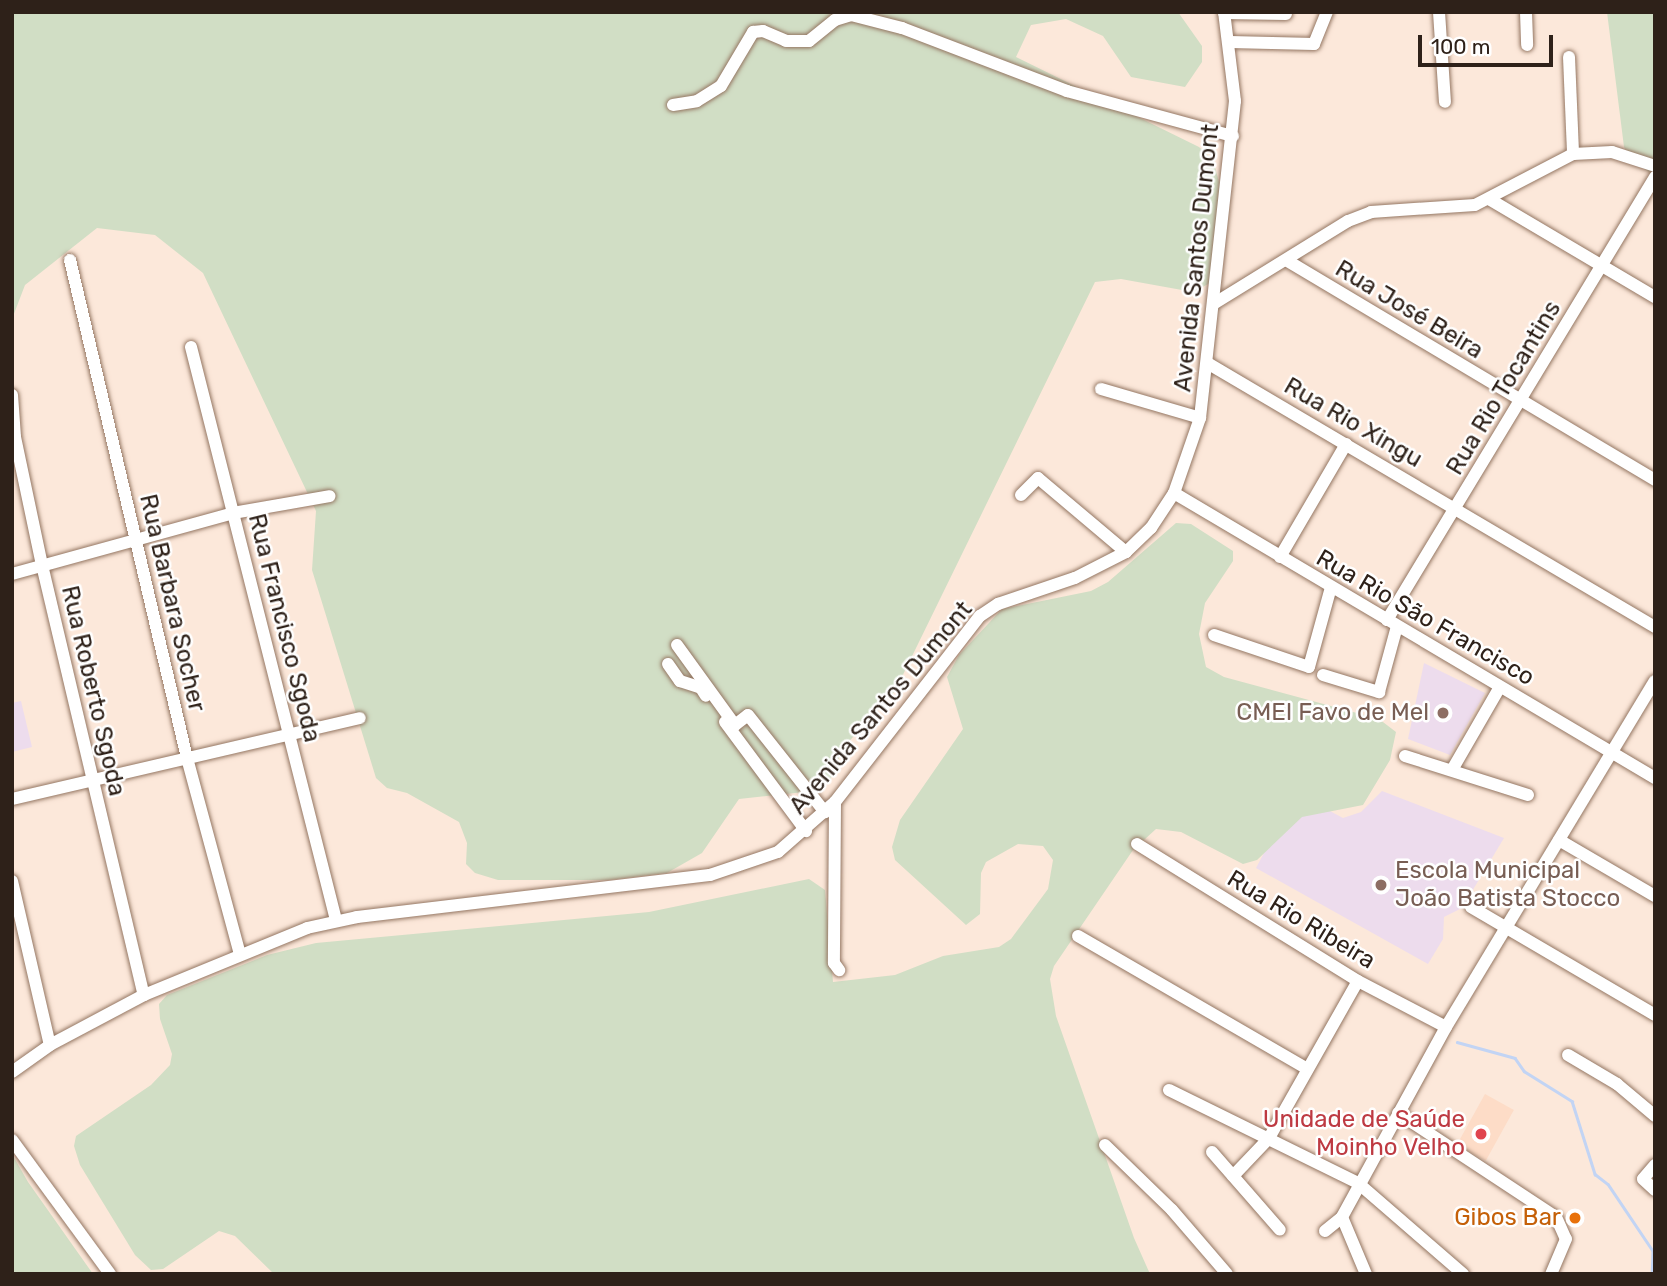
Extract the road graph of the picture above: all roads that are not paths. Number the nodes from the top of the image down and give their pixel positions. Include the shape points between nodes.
1 (1327, 12) edge
2 (1439, 12) edge
3 (1526, 12) edge
4 (1224, 13) edge
5 (1286, 14) dead end
6 (1230, 42) junction
7 (1527, 45) dead end
8 (1569, 57) dead end
9 (1445, 102) dead end
10 (673, 105) dead end
11 (1233, 136) junction
12 (1573, 154) junction
13 (1654, 166) edge
14 (1489, 199) junction
15 (70, 260) dead end
16 (1286, 260) junction
17 (1604, 266) junction
18 (1655, 297) edge
19 (1215, 303) junction
20 (191, 347) dead end
21 (1209, 364) junction
22 (1101, 389) dead end
23 (12, 395) edge
24 (1519, 401) junction
25 (1200, 418) junction
26 (1346, 443) junction
27 (1655, 480) edge
28 (1174, 494) junction
29 (1021, 495) dead end
30 (330, 496) dead end
31 (1457, 508) junction
32 (233, 513) junction
33 (135, 538) junction
34 (1126, 552) junction
35 (1280, 557) junction
36 (42, 565) junction
37 (12, 574) edge
38 (1331, 587) junction
39 (1392, 623) junction
40 (1655, 627) edge
41 (1214, 635) dead end
42 (677, 645) dead end
43 (668, 664) dead end
44 (1323, 676) dead end
45 (1655, 681) edge
46 (1500, 687) junction
47 (360, 718) dead end
48 (289, 733) junction
49 (1612, 752) junction
50 (1405, 756) dead end
51 (187, 758) junction
52 (1452, 770) junction
53 (1655, 778) edge
54 (93, 783) junction
55 (1528, 796) dead end
56 (12, 799) edge
57 (835, 802) junction
58 (825, 812) junction
59 (806, 831) junction
60 (1559, 840) junction
61 (1137, 844) dead end
62 (12, 881) edge
63 (1655, 896) edge
64 (1471, 907) dead end
65 (336, 920) junction
66 (1506, 928) junction
67 (1078, 936) dead end
68 (240, 955) junction
69 (839, 970) dead end
70 (1358, 981) junction
71 (144, 996) junction
72 (1655, 1015) edge
73 (1446, 1027) junction
74 (50, 1045) junction
75 (1568, 1055) dead end
76 (1307, 1069) junction
77 (12, 1072) edge
78 (1169, 1090) dead end
79 (1398, 1113) junction
80 (1655, 1116) edge
81 (1269, 1138) junction
82 (12, 1140) edge
83 (1105, 1145) dead end
84 (1212, 1152) dead end
85 (1655, 1165) edge
86 (1233, 1176) junction
87 (1358, 1183) junction
88 (1655, 1190) edge
89 (1342, 1217) junction
90 (1280, 1230) dead end
91 (1325, 1231) dead end
92 (110, 1274) edge
93 (1227, 1274) edge
94 (1366, 1274) edge
95 (1463, 1274) edge
96 (1551, 1274) edge

1 - 6 street via 1314,44
2 - 9 street
3 - 7 street
4 - 5 street
4 - 6 street, Avenida Santos Dumont
6 - 11 street, Avenida Santos Dumont
8 - 12 street
10 - 11 street via 697,100 721,86 753,32 786,41 809,41 835,20 851,15 902,28 1067,91
11 - 19 street, Avenida Santos Dumont
12 - 13 street via 1612,152
12 - 14 street
13 - 17 street, Rua Rio Tocantins
14 - 16 street via 1475,205 1371,212
14 - 17 street
15 - 33 street, Rua Barbara Socher
16 - 19 street
16 - 24 street, Rua José Beira
17 - 18 street
17 - 24 street, Rua Rio Tocantins
19 - 21 street, Avenida Santos Dumont
20 - 32 street, Rua Francisco Sgoda
21 - 25 street, Avenida Santos Dumont
21 - 26 street, Rua Rio Xingu
22 - 25 street
23 - 36 street, Rua Roberto Sgoda via 15,437
24 - 27 street, Rua José Beira
24 - 31 street, Rua Rio Tocantins
25 - 28 street, Avenida Santos Dumont
26 - 31 street, Rua Rio Xingu
26 - 35 street
28 - 34 street, Avenida Santos Dumont via 1151,528
28 - 35 street, Rua Rio São Francisco
29 - 34 street via 1038,478
30 - 32 street
31 - 39 street, Rua Rio Tocantins
31 - 40 street, Rua Rio Xingu
32 - 33 street
32 - 48 street, Rua Francisco Sgoda
33 - 36 street
33 - 51 street, Rua Barbara Socher
34 - 57 street, Avenida Santos Dumont via 1075,578 998,604 980,617
35 - 38 street, Rua Rio São Francisco
36 - 37 street
36 - 54 street, Rua Roberto Sgoda
38 - 39 street, Rua Rio São Francisco
38 - 41 street via 1309,667
39 - 44 street, Rua Rio Tocantins via 1379,692
39 - 46 street, Rua Rio São Francisco
42 - 58 street via 735,725 748,715
43 - 59 street via 680,681 701,688
45 - 49 street
46 - 49 street, Rua Rio São Francisco
46 - 52 street
47 - 48 street
48 - 51 street
48 - 65 street, Rua Francisco Sgoda
49 - 53 street, Rua Rio São Francisco
49 - 60 street
50 - 52 street
51 - 54 street
51 - 68 street, Rua Barbara Socher
52 - 55 street
54 - 56 street
54 - 71 street, Rua Roberto Sgoda
57 - 58 street, Avenida Santos Dumont
57 - 69 street via 834,963
58 - 59 street, Avenida Santos Dumont
59 - 65 street, Avenida Santos Dumont via 778,852 710,875
60 - 63 street
60 - 66 street
61 - 70 street, Rua Rio Ribeira
62 - 74 street
64 - 66 street
65 - 68 street, Avenida Santos Dumont
66 - 72 street
66 - 73 street
67 - 76 street
68 - 71 street, Avenida Santos Dumont
70 - 73 street, Rua Rio Ribeira
70 - 76 street
71 - 74 street, Avenida Santos Dumont
73 - 79 street
74 - 77 street, Avenida Santos Dumont
75 - 80 street via 1616,1084
76 - 81 street
78 - 81 street
79 - 87 street
79 - 96 street via 1556,1217 1566,1239
81 - 86 street
81 - 87 street
82 - 92 street
83 - 93 street via 1172,1210
84 - 86 street
85 - 88 street via 1643,1179
86 - 90 street
87 - 89 street
87 - 95 street
89 - 91 street
89 - 94 street

